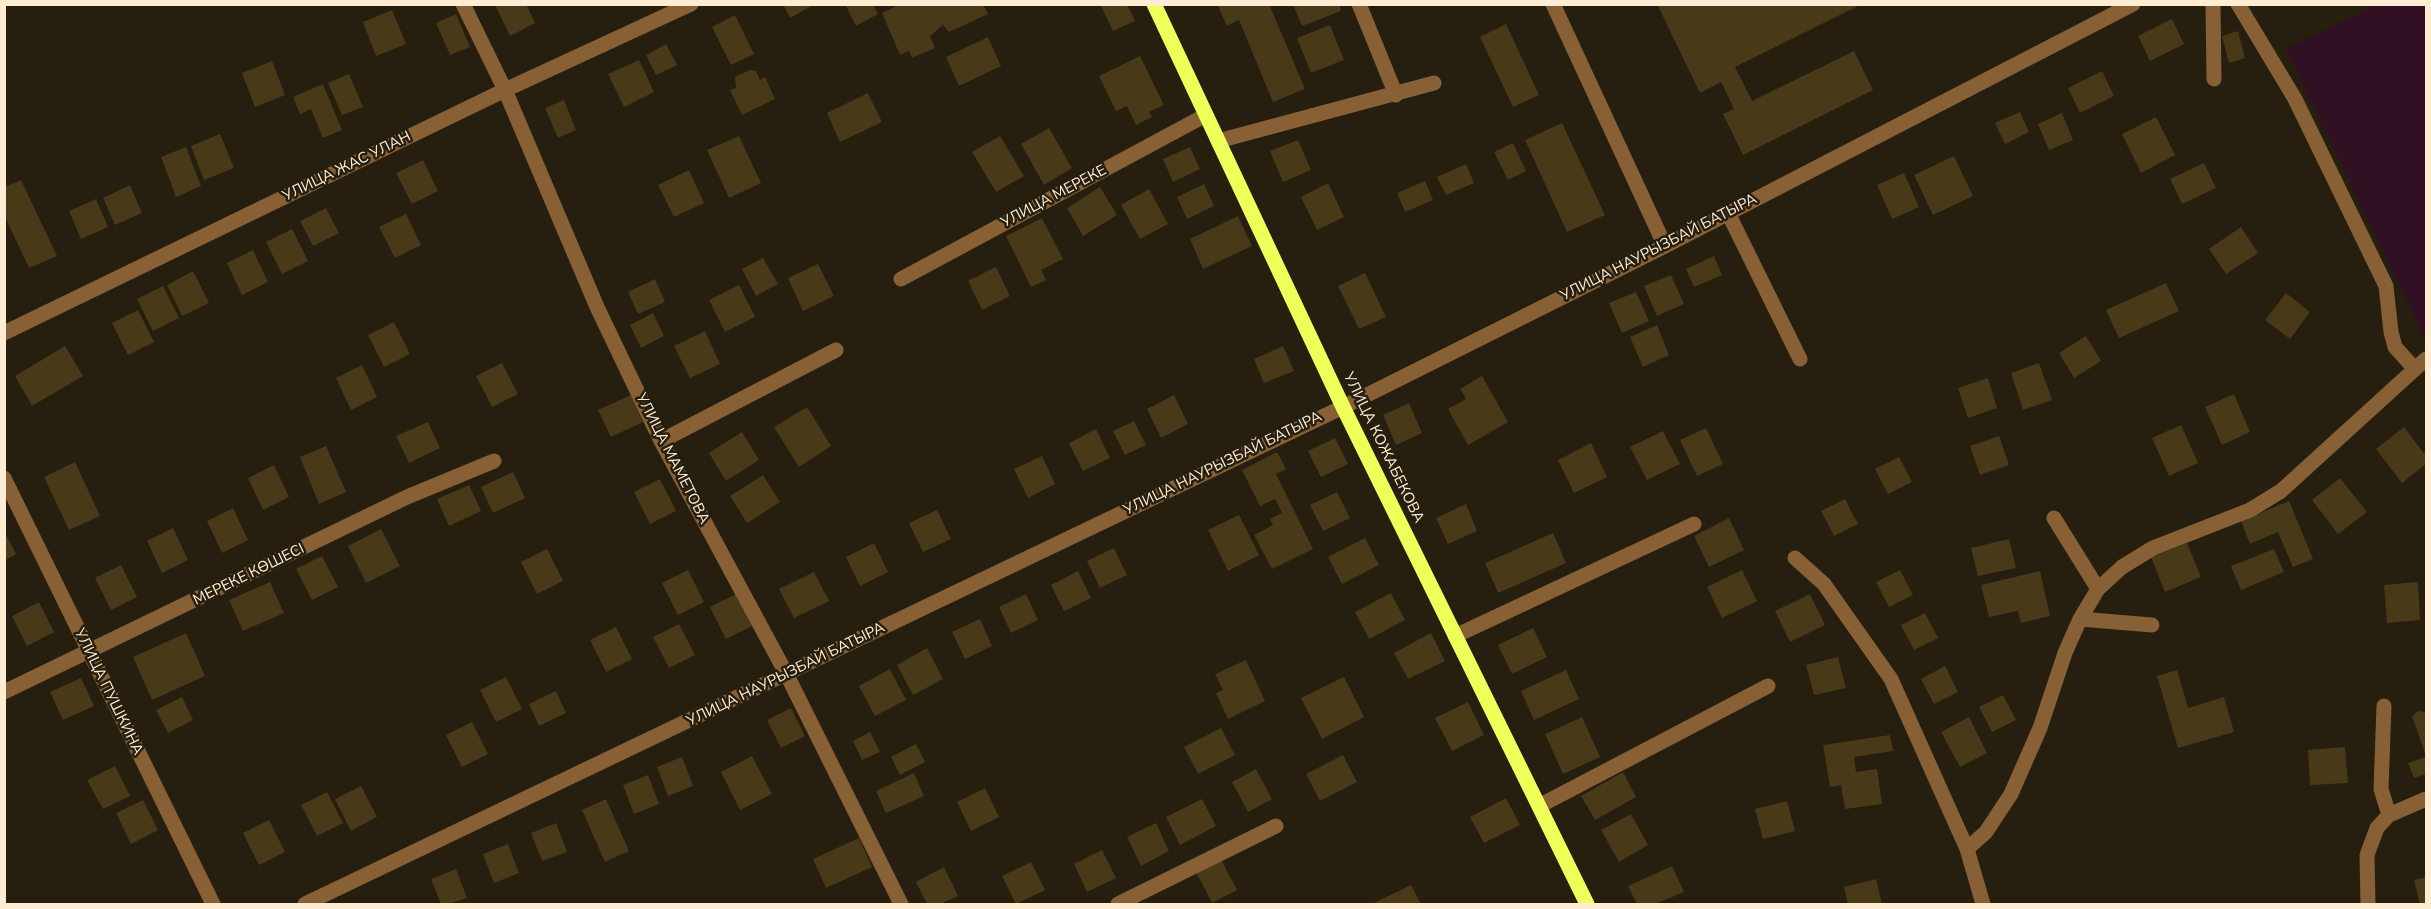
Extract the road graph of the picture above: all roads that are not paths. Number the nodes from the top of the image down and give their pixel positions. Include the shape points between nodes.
1 (463, 4) edge
2 (691, 4) edge
3 (1154, 4) edge
4 (1359, 4) edge
5 (1553, 4) edge
6 (2213, 4) edge
7 (2238, 4) edge
8 (2131, 5) edge
9 (2214, 79) dead end
10 (1434, 83) dead end
11 (505, 90) junction
12 (1396, 95) junction
13 (1206, 115) junction
14 (1218, 141) junction
15 (1728, 213) junction
16 (1665, 246) junction
17 (901, 279) dead end
18 (4, 333) edge
19 (836, 350) dead end
20 (1800, 359) dead end
21 (2420, 364) edge
22 (1342, 407) junction
23 (661, 441) junction
24 (494, 460) dead end
25 (4, 478) edge
26 (2054, 518) dead end
27 (1694, 524) dead end
28 (1795, 558) dead end
29 (2098, 589) junction
30 (2080, 619) junction
31 (2152, 625) dead end
32 (1455, 636) junction
33 (89, 653) junction
34 (786, 675) junction
35 (1768, 686) dead end
36 (4, 692) edge
37 (2384, 706) dead end
38 (2427, 799) edge
39 (1539, 806) junction
40 (2389, 815) junction
41 (1276, 826) dead end
42 (1967, 849) junction
43 (213, 904) edge
44 (305, 904) edge
45 (902, 904) edge
46 (1118, 904) edge
47 (1587, 904) edge
48 (1983, 904) edge
49 (2368, 904) edge

1 - 11 street, УЛИЦА МАМЕТОВА
2 - 11 street, УЛИЦА ЖАС УЛАН
3 - 13 main road, УЛИЦА КОЖАБЕКОВА
4 - 12 street
5 - 16 street
6 - 9 street
7 - 21 street via 2295,99 2386,286 2395,347
8 - 15 street, УЛИЦА НАУРЫЗБАЙ БАТЫРА
10 - 12 street
11 - 18 street, УЛИЦА ЖАС УЛАН
11 - 23 street, УЛИЦА МАМЕТОВА via 597,307
12 - 14 street
13 - 14 main road, УЛИЦА КОЖАБЕКОВА
13 - 17 street, УЛИЦА МЕРЕКЕ
14 - 22 main road, УЛИЦА КОЖАБЕКОВА
15 - 16 street, УЛИЦА НАУРЫЗБАЙ БАТЫРА
15 - 20 street
16 - 22 street, УЛИЦА НАУРЫЗБАЙ БАТЫРА
19 - 23 street
21 - 29 street via 2282,491 2250,510 2153,548 2122,567
22 - 32 main road, УЛИЦА КОЖАБЕКОВА
22 - 34 street, УЛИЦА НАУРЫЗБАЙ БАТЫРА
23 - 34 street, УЛИЦА МАМЕТОВА
24 - 33 street, МЕРЕКЕ КӨШЕСІ via 407,497
25 - 33 street, УЛИЦА ПУШКИНА
26 - 29 street
27 - 32 street
28 - 42 street via 1824,584 1891,679
29 - 30 street
30 - 31 street
30 - 42 street via 2011,794 1986,832
32 - 39 main road, УЛИЦА КОЖАБЕКОВА
33 - 36 street, МЕРЕКЕ КӨШЕСІ
33 - 43 street, УЛИЦА ПУШКИНА
34 - 44 street, УЛИЦА НАУРЫЗБАЙ БАТЫРА
34 - 45 street, УЛИЦА МАМЕТОВА
35 - 39 street
37 - 40 street via 2381,789
38 - 40 street
39 - 47 main road, УЛИЦА КОЖАБЕКОВА
40 - 49 street via 2377,828 2367,855
41 - 46 street
42 - 48 street

